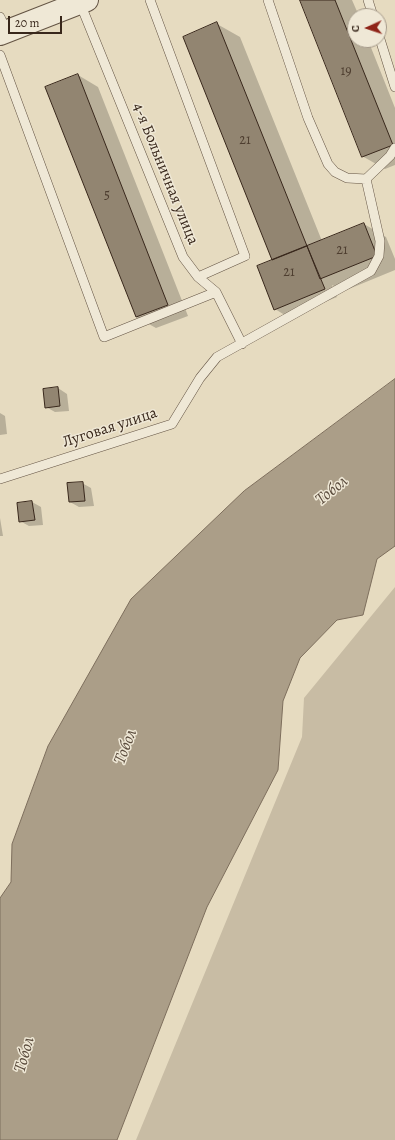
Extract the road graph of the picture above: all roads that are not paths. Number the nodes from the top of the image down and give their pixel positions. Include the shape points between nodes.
1 (150, 0) edge
2 (268, 0) edge
3 (83, 1) edge
4 (2, 28) edge
5 (383, 48) edge
6 (0, 55) edge
7 (395, 87) edge
8 (395, 148) edge
9 (366, 179) junction
10 (198, 277) junction
11 (216, 292) junction
12 (242, 344) junction
13 (0, 479) edge

1 - 10 lane via 245,256
2 - 9 lane via 308,118 328,164 335,172 348,178
3 - 4 street
3 - 10 lane, 4-я Больничная улица via 183,256
5 - 7 lane
6 - 11 lane via 104,337
8 - 9 lane
9 - 12 lane, Луговая улица via 380,241 379,256 371,271
10 - 11 lane, 4-я Больничная улица
11 - 12 lane, 4-я Больничная улица
12 - 13 lane, Луговая улица via 217,357 200,378 172,424

